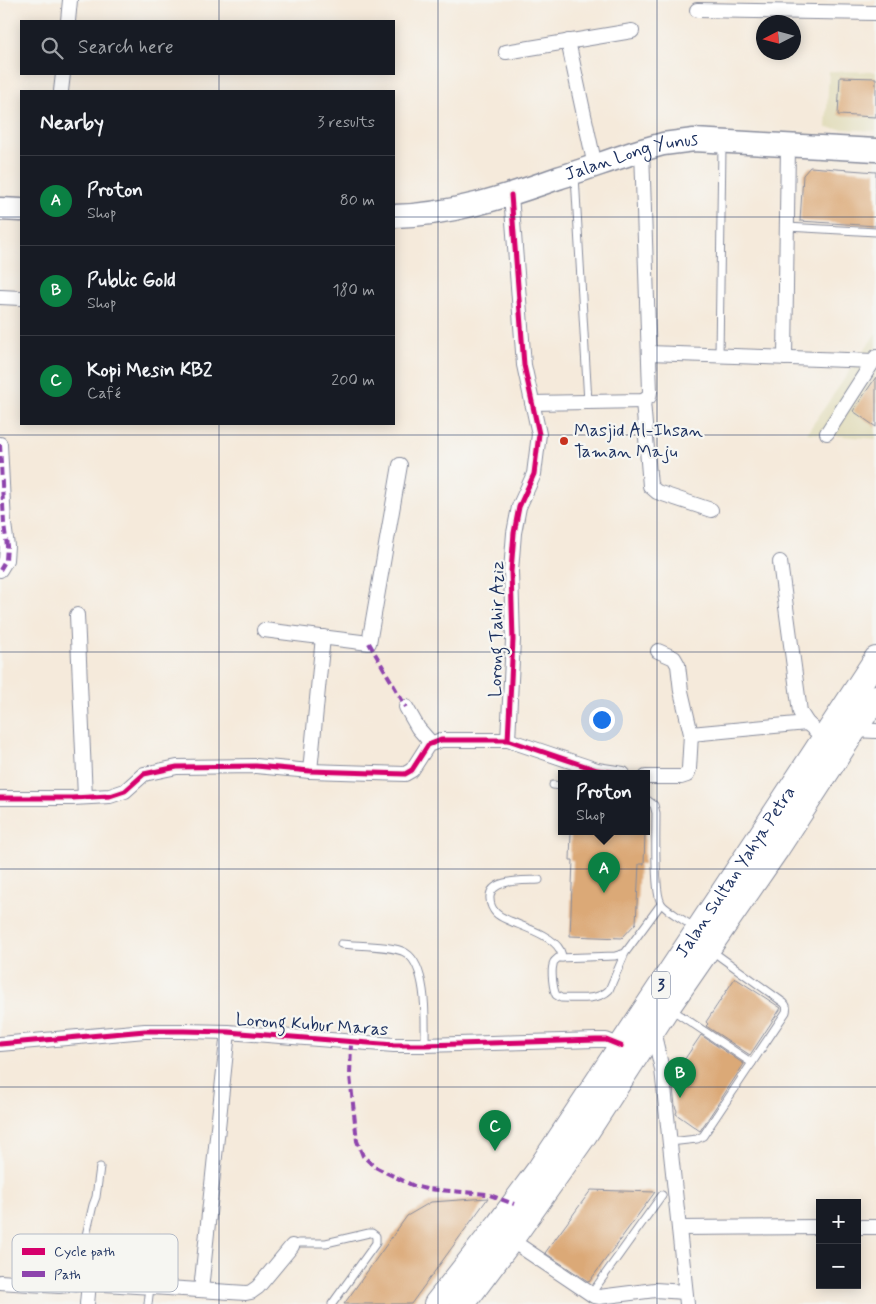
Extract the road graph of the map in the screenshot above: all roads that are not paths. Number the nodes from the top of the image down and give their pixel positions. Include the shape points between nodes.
1 (70, 0) edge
2 (697, 10) dead end
3 (876, 13) edge
4 (68, 20) edge
5 (632, 31) dead end
6 (568, 41) junction
7 (506, 52) dead end
8 (63, 75) edge
9 (61, 90) edge
10 (722, 141) junction
11 (788, 145) junction
12 (642, 150) junction
13 (876, 150) edge
14 (585, 169) junction
15 (511, 195) junction
16 (0, 209) edge
17 (20, 210) edge
18 (395, 216) edge
19 (787, 227) junction
20 (876, 232) edge
21 (0, 298) edge
22 (20, 298) edge
23 (649, 353) junction
24 (719, 355) junction
25 (785, 358) junction
26 (875, 359) edge
27 (642, 401) junction
28 (588, 402) junction
29 (532, 403) junction
30 (827, 433) dead end
31 (0, 444) edge
32 (400, 465) dead end
33 (711, 510) dead end
34 (780, 562) dead end
35 (0, 570) edge
36 (77, 615) dead end
37 (264, 630) dead end
38 (323, 637) junction
39 (658, 651) dead end
40 (876, 659) edge
41 (876, 697) edge
42 (406, 707) dead end
43 (806, 723) junction
44 (865, 730) edge
45 (691, 734) junction
46 (824, 738) junction
47 (508, 740) junction
48 (431, 743) junction
49 (597, 770) edge
50 (310, 771) junction
51 (650, 777) edge
52 (553, 785) dead end
53 (558, 786) edge
54 (85, 797) junction
55 (0, 798) edge
56 (650, 802) edge
57 (539, 880) dead end
58 (661, 904) junction
59 (703, 939) junction
60 (340, 944) dead end
61 (625, 953) junction
62 (562, 958) junction
63 (668, 1007) junction
64 (653, 1031) junction
65 (228, 1032) junction
66 (0, 1044) edge
67 (425, 1045) junction
68 (621, 1046) junction
69 (752, 1063) junction
70 (670, 1142) junction
71 (100, 1167) dead end
72 (662, 1195) dead end
73 (816, 1227) edge
74 (861, 1227) edge
75 (876, 1227) edge
76 (679, 1228) junction
77 (89, 1234) edge
78 (511, 1240) junction
79 (292, 1246) joint
80 (178, 1289) edge
81 (201, 1290) junction
82 (590, 1294) junction
83 (686, 1298) edge
84 (332, 1304) edge
85 (436, 1304) edge
86 (463, 1304) edge

1 - 4 street
2 - 3 street
5 - 6 street
6 - 7 street
6 - 14 street
8 - 9 street
10 - 11 main road, Jalan Long Yunus
10 - 12 main road, Jalan Long Yunus via 694,140
10 - 24 lane
11 - 13 main road, Jalan Long Yunus
11 - 19 street
12 - 14 main road, Jalan Long Yunus
12 - 23 street
14 - 15 main road, Jalan Long Yunus
14 - 28 lane
15 - 18 main road, Jalan Long Yunus via 436,212
15 - 29 street, Lorong Tahir Aziz via 524,365
16 - 17 main road
19 - 20 lane
19 - 25 street
21 - 22 street
23 - 24 street
23 - 27 street via 650,394
24 - 25 street
25 - 26 street
26 - 30 street
27 - 28 street
27 - 33 street via 650,486 657,492
28 - 29 street
29 - 47 street, Lorong Tahir Aziz via 539,438 534,474 519,507 514,533 511,571 514,640
31 - 35 street via 6,546 6,560
32 - 38 street via 369,643
34 - 43 street via 800,712
36 - 54 street
37 - 38 street
38 - 50 street
39 - 45 street via 674,658 678,665
40 - 46 highway, Jalan Sultan Yahya Petra / 3
41 - 44 highway, Jalan Sultan Yahya Petra / 3
42 - 48 street
43 - 45 street
43 - 46 street
44 - 59 highway, Jalan Sultan Yahya Petra / 3 via 777,848
45 - 51 street via 687,775
46 - 59 highway, Jalan Sultan Yahya Petra / 3
47 - 48 street via 441,740
47 - 49 street
48 - 50 street via 412,770 405,774
50 - 54 street via 256,766 177,767 144,774 125,791 110,796
52 - 53 lane
54 - 55 street
56 - 58 lane via 656,814 657,880
57 - 62 lane via 500,884 493,889 492,907 504,918 553,942 560,949
58 - 59 lane
58 - 61 lane
59 - 63 highway, Jalan Sultan Yahya Petra / 3
59 - 68 highway, Jalan Sultan Yahya Petra / 3
59 - 69 lane via 786,1004 786,1012
60 - 67 lane via 392,948 414,961 426,1005
61 - 62 lane
61 - 62 lane via 609,990 598,997 561,998 556,995 552,966
63 - 64 highway, Jalan Sultan Yahya Petra / 3
63 - 69 lane
64 - 70 street via 662,1069
64 - 78 highway, Jalan Sultan Yahya Petra / 3
65 - 66 street, Lorong Kubur Maras via 145,1031
65 - 67 street, Lorong Kubur Maras
65 - 81 street
67 - 68 street, Lorong Kubur Maras via 606,1040
68 - 85 highway, Jalan Sultan Yahya Petra / 3 via 540,1168
69 - 70 lane via 703,1136
70 - 76 street
71 - 77 lane
72 - 82 lane
73 - 76 street
74 - 75 street
76 - 83 street
78 - 82 street
78 - 86 highway, Jalan Sultan Yahya Petra / 3
79 - 81 street via 251,1292
79 - 84 lane via 326,1243 372,1232 376,1236 376,1243
80 - 81 street
82 - 83 street via 599,1297 655,1290

